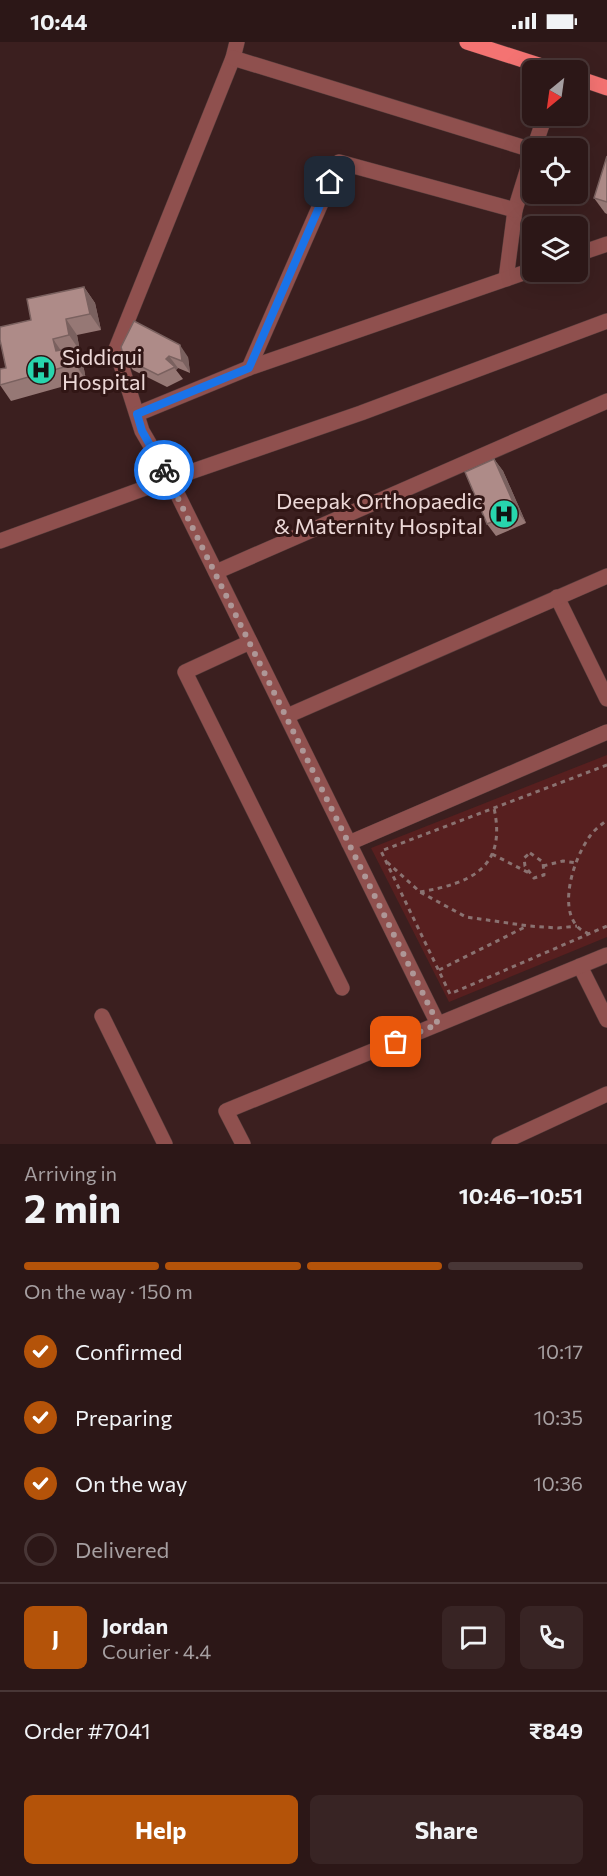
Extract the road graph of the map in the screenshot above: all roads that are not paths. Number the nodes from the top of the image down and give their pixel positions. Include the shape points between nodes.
1 (237, 42) edge
2 (466, 42) edge
3 (232, 58) junction
4 (523, 60) edge
5 (588, 81) edge
6 (607, 88) edge
7 (522, 148) edge
8 (522, 187) edge
9 (515, 210) junction
10 (607, 244) edge
11 (588, 251) edge
12 (522, 273) edge
13 (506, 279) junction
14 (607, 321) edge
15 (249, 368) junction
16 (607, 401) edge
17 (137, 414) junction
18 (170, 478) junction
19 (0, 541) edge
20 (216, 572) junction
21 (607, 576) edge
22 (557, 597) junction
23 (250, 642) junction
24 (607, 699) edge
25 (287, 716) junction
26 (607, 732) edge
27 (349, 843) junction
28 (607, 955) edge
29 (580, 966) junction
30 (342, 988) dead end
31 (102, 1016) dead end
32 (607, 1020) edge
33 (438, 1024) junction
34 (607, 1094) edge
35 (165, 1144) edge
36 (243, 1144) edge
37 (499, 1144) edge

1 - 3 street
2 - 4 main road
3 - 7 street
3 - 17 street via 116,349
5 - 6 main road
8 - 9 street
9 - 13 street
9 - 15 street via 339,162
10 - 11 street
12 - 13 street
13 - 15 street
14 - 18 street via 361,413
15 - 17 street
16 - 20 street
17 - 18 street via 142,431
18 - 19 street
18 - 20 street
20 - 23 street
21 - 22 street
22 - 24 street
22 - 25 street
23 - 25 street
23 - 30 street via 185,672
25 - 27 street
26 - 27 street
27 - 33 street
28 - 29 street
29 - 32 street
29 - 33 street
31 - 35 street
33 - 36 street via 226,1111
34 - 37 street

